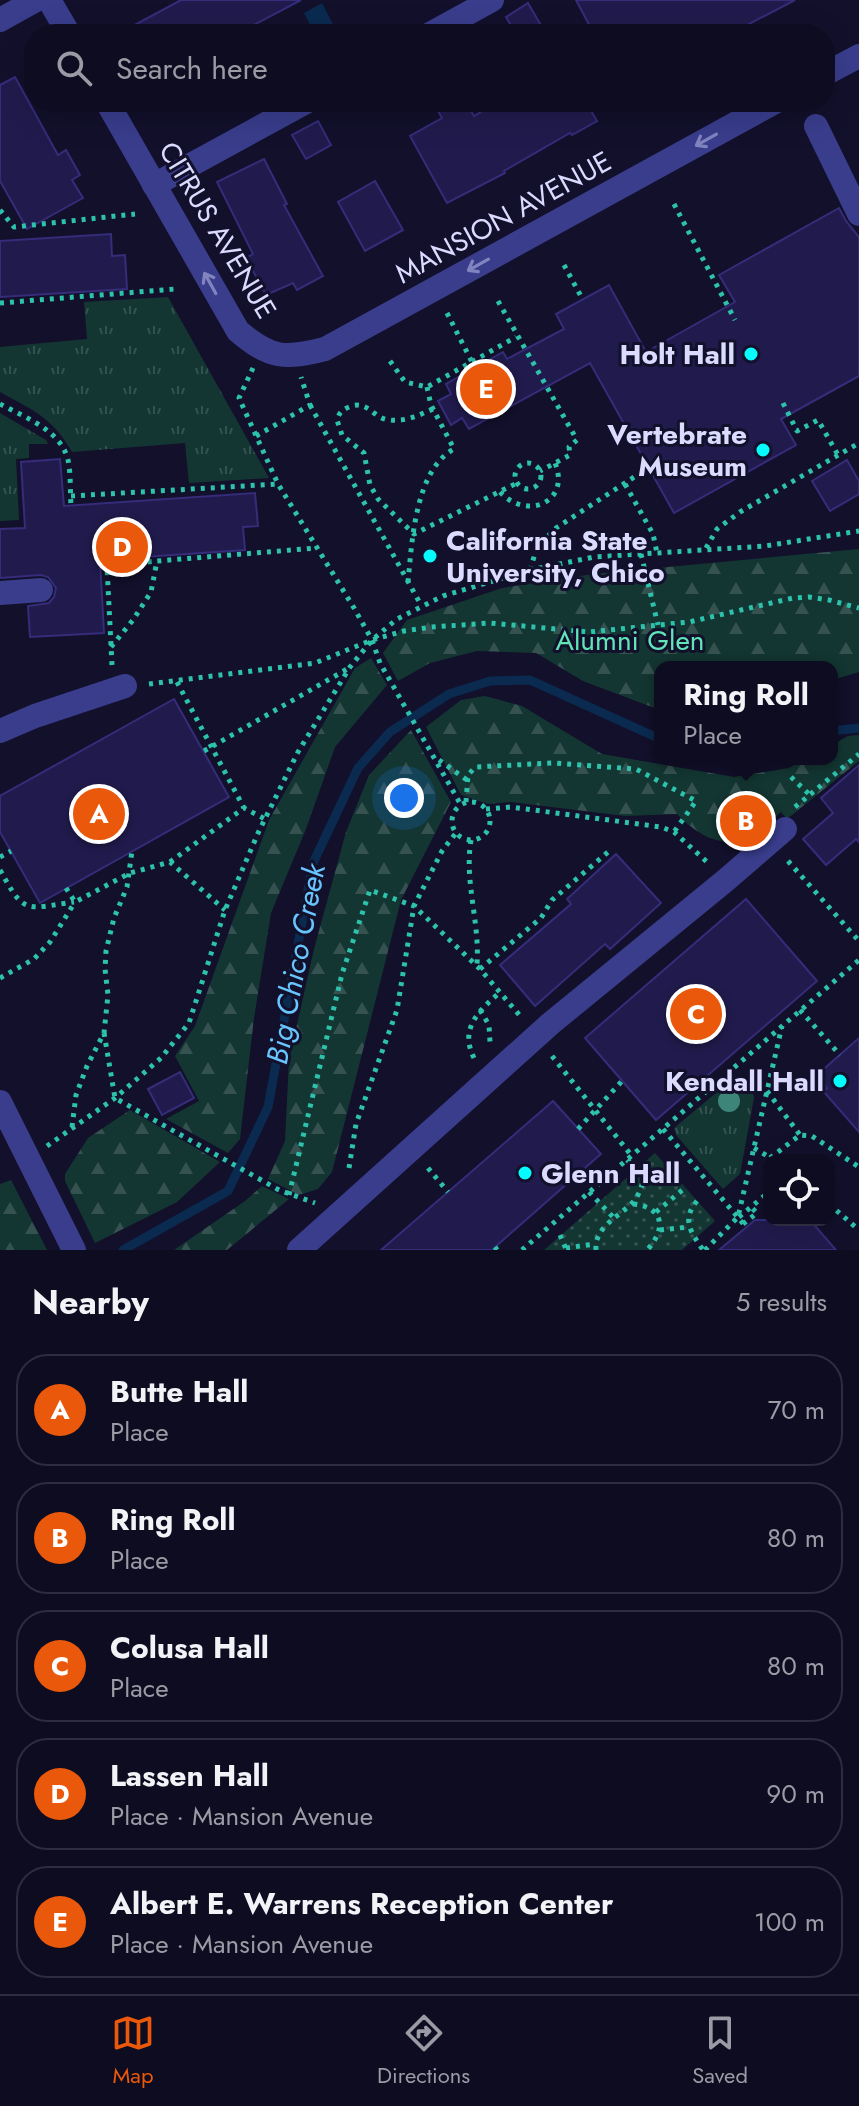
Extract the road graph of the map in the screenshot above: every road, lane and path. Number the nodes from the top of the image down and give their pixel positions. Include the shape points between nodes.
1 (36, 0) edge
2 (49, 0) edge
3 (492, 0) edge
4 (0, 20) edge
5 (63, 24) edge
6 (448, 24) edge
7 (859, 56) edge
8 (835, 69) edge
9 (113, 112) edge
10 (288, 112) edge
11 (757, 112) edge
12 (816, 126) dead end
13 (154, 185) junction
14 (674, 204) dead end
15 (0, 210) edge
16 (135, 214) dead end
17 (859, 214) edge
18 (564, 265) dead end
19 (175, 289) dead end
20 (583, 300) dead end
21 (498, 301) dead end
22 (0, 303) edge
23 (447, 313) dead end
24 (735, 320) dead end
25 (516, 337) junction
26 (259, 348) junction
27 (295, 357) junction
28 (390, 361) dead end
29 (474, 364) junction
30 (427, 387) junction
31 (783, 403) dead end
32 (0, 404) edge
33 (310, 405) junction
34 (433, 409) junction
35 (256, 436) junction
36 (859, 443) edge
37 (838, 455) junction
38 (555, 463) junction
39 (648, 468) dead end
40 (540, 471) junction
41 (517, 483) junction
42 (278, 484) junction
43 (625, 484) junction
44 (500, 492) junction
45 (71, 496) junction
46 (71, 505) dead end
47 (859, 531) edge
48 (414, 534) junction
49 (317, 548) junction
50 (706, 549) junction
51 (657, 553) junction
52 (641, 554) junction
53 (157, 561) junction
54 (530, 570) junction
55 (408, 582) junction
56 (41, 590) dead end
57 (0, 593) edge
58 (421, 605) junction
59 (859, 608) edge
60 (658, 625) junction
61 (372, 640) junction
62 (350, 667) junction
63 (177, 681) junction
64 (125, 686) joint
65 (0, 731) edge
66 (212, 746) junction
67 (204, 751) dead end
68 (859, 754) edge
69 (439, 760) dead end
70 (791, 777) dead end
71 (467, 780) junction
72 (810, 795) junction
73 (463, 804) junction
74 (244, 808) junction
75 (486, 809) junction
76 (265, 819) junction
77 (783, 827) junction
78 (674, 832) junction
79 (456, 833) junction
80 (471, 840) junction
81 (11, 851) dead end
82 (132, 851) dead end
83 (608, 852) dead end
84 (0, 857) edge
85 (170, 862) junction
86 (0, 870) edge
87 (130, 873) junction
88 (726, 880) junction
89 (66, 888) dead end
90 (75, 902) junction
91 (414, 906) junction
92 (225, 910) junction
93 (859, 941) edge
94 (859, 960) edge
95 (478, 967) junction
96 (0, 978) edge
97 (500, 992) junction
98 (480, 1010) junction
99 (800, 1010) junction
100 (782, 1026) junction
101 (104, 1033) junction
102 (536, 1036) junction
103 (489, 1046) dead end
104 (481, 1052) dead end
105 (735, 1052) dead end
106 (840, 1055) dead end
107 (474, 1057) junction
108 (741, 1060) junction
109 (487, 1080) junction
110 (622, 1081) dead end
111 (767, 1090) junction
112 (115, 1098) junction
113 (0, 1102) edge
114 (594, 1110) junction
115 (72, 1128) junction
116 (578, 1129) dead end
117 (663, 1129) junction
118 (800, 1135) junction
119 (754, 1148) junction
120 (764, 1154) edge
121 (778, 1154) edge
122 (629, 1157) junction
123 (29, 1159) junction
124 (859, 1167) edge
125 (671, 1170) dead end
126 (644, 1177) junction
127 (686, 1187) dead end
128 (589, 1192) junction
129 (289, 1195) junction
130 (763, 1197) edge
131 (697, 1201) dead end
132 (351, 1204) junction
133 (632, 1204) junction
134 (751, 1207) junction
135 (835, 1209) edge
136 (656, 1212) junction
137 (738, 1217) junction
138 (614, 1218) junction
139 (688, 1227) junction
140 (660, 1230) junction
141 (859, 1230) edge
142 (560, 1235) dead end
143 (69, 1240) edge
144 (596, 1247) edge
145 (566, 1249) edge
146 (299, 1250) edge
147 (522, 1250) edge
148 (647, 1250) edge
149 (704, 1250) edge

1 - 4 street
2 - 5 street
3 - 6 street
7 - 8 street
9 - 13 street, CITRUS AVENUE
10 - 13 street
11 -> 27 street, MANSION AVENUE via 325,349
12 - 17 street
26 -> 13 street, CITRUS AVENUE via 238,331
14 - 24 path
15 - 16 path via 14,227
18 - 20 path
19 - 22 path
21 - 25 path
23 - 29 path
25 - 29 path
25 - 38 path via 577,440 569,447 570,455
26 - 27 street, MANSION AVENUE
26 - 35 path via 239,398
27 - 33 path
28 - 30 path via 405,382
29 - 30 path
30 - 34 path
31 - 37 path via 797,431 818,420
32 - 45 path via 54,436 68,460
33 - 35 path
33 - 55 path
34 - 48 path via 454,449 432,468
34 - 48 path via 414,418 389,420 357,404 344,409 337,420 342,435 364,453 378,499
35 - 42 path
36 - 37 path
37 - 50 path via 740,512 717,529
38 - 40 path
38 - 44 path via 556,490 542,504 522,507
39 - 43 path
40 - 41 path via 536,487 524,489
40 - 41 path via 536,465 523,465 515,475
41 - 44 path
42 - 45 path
42 - 49 path
43 - 51 path via 653,534
43 - 54 path via 556,528 537,547
44 - 48 path
45 - 46 path
47 - 50 path
48 - 55 path
49 - 53 path
49 - 61 path
50 - 51 path
51 - 52 path
52 - 54 path
52 - 60 path
53 - 53 path via 151,592 111,647 104,566
54 - 58 path
55 - 58 path
56 - 57 street
58 - 61 path
59 - 60 path via 793,598
60 - 61 path via 589,632 490,623 404,631
61 - 62 path
61 - 63 path via 315,663
61 - 73 path
62 - 66 path
62 - 76 path
63 - 64 path
63 - 66 path
64 - 65 street
66 - 67 path
66 - 74 path
68 - 72 path
69 - 71 path
70 - 72 path
71 - 73 path
71 - 78 path via 475,767 553,763 636,769 696,801
72 - 77 path
73 - 75 path
73 - 79 path via 451,821
74 - 76 path
74 - 85 path
75 - 78 path via 511,807
75 - 80 path via 487,832
76 - 92 path
77 - 88 street
77 - 93 path
78 - 88 path
79 - 80 path
79 - 91 path
80 - 95 path via 467,862
81 - 84 path
82 - 87 path
83 - 95 path via 552,900 541,918
85 - 87 path
85 - 92 path
86 - 90 path via 17,901 27,906
87 - 90 path
87 - 101 path via 106,951
88 - 102 street
89 - 90 path
90 - 96 path via 34,959
91 - 95 path
91 - 129 path via 370,890 342,974
91 - 132 path via 397,1010 356,1124 344,1185
92 - 112 path via 189,1023 161,1058
94 - 99 path
95 - 97 path
97 - 98 path
97 - 102 path
98 - 103 path via 491,1032
98 - 107 path via 468,1031
99 - 100 path
99 - 106 path
100 - 108 path
100 - 111 path
101 - 112 path
101 - 115 path via 76,1095
102 - 109 street
102 - 114 path
104 - 107 path
105 - 108 path
107 - 109 path
108 - 117 path
109 - 132 street
110 - 114 path
111 - 118 path
111 - 119 path
112 - 115 path
112 - 129 path
113 - 123 street
114 - 116 path
114 - 122 path
115 - 123 path
117 - 122 path
117 - 137 path
118 - 121 path
118 - 124 path via 812,1136
119 - 120 path
119 - 137 path
122 - 126 path
122 - 128 path
123 - 143 street
125 - 126 path via 661,1177
126 - 133 path
127 - 136 path
128 - 138 path
128 - 147 path
129 - 132 path
130 - 134 path
131 - 139 path
132 - 146 street
133 - 136 path
133 - 138 path
134 - 137 path
134 - 137 path via 757,1213 745,1226
135 - 141 path
136 - 140 path
137 - 149 path
138 - 144 path
139 - 140 path
139 - 149 path
140 - 148 path
142 - 145 path
144 - 145 path

